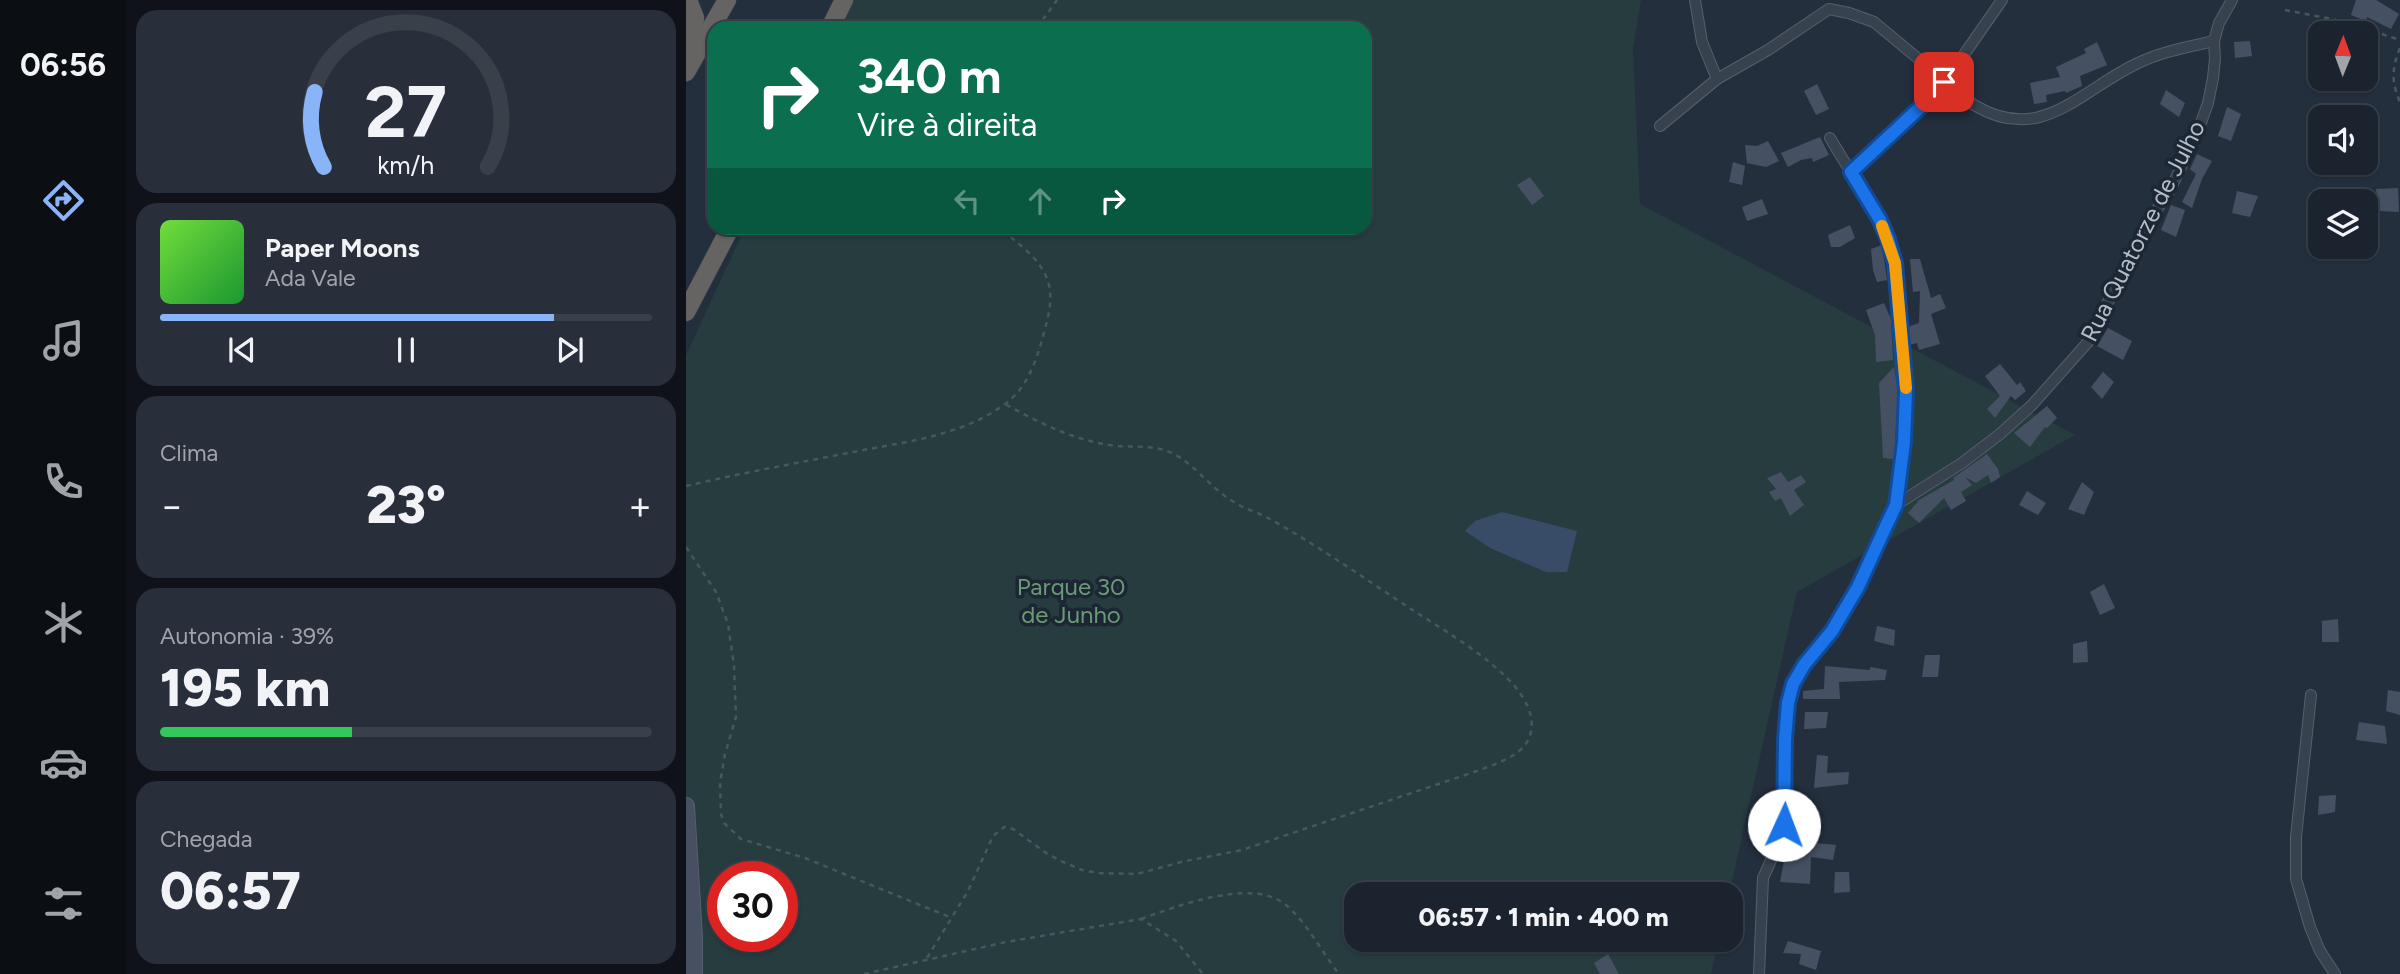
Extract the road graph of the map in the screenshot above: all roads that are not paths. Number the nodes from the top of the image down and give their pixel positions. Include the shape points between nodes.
1 (688, 0) edge
2 (727, 0) edge
3 (844, 0) edge
4 (1695, 0) edge
5 (2003, 0) edge
6 (2232, 0) edge
7 (1826, 5) edge
8 (715, 21) edge
9 (834, 21) edge
10 (707, 35) edge
11 (2214, 41) junction
12 (687, 70) edge
13 (1717, 79) junction
14 (1944, 82) junction
15 (1660, 126) dead end
16 (1830, 138) dead end
17 (1851, 172) junction
18 (726, 235) edge
19 (686, 312) edge
20 (1896, 505) junction
21 (2311, 695) dead end
22 (686, 806) edge
23 (694, 974) edge
24 (1759, 974) edge
25 (2335, 974) edge

1 - 12 highway via 695,18
2 - 8 highway
3 - 9 highway
4 - 13 street via 1702,42
5 - 14 street
6 - 11 street, Rua Quatorze de Julho
7 - 13 street via 1768,50
7 - 14 street via 1874,22
10 - 12 highway
11 - 14 street via 2154,56 2050,114 2025,121 1988,114
11 - 20 street, Rua Quatorze de Julho via 2213,78 2198,131 2088,342 2032,405 2000,433
13 - 15 street
14 - 17 street
16 - 17 street
17 - 20 street via 1880,220 1895,263 1906,416
18 - 19 highway
20 - 24 street via 1858,587 1793,684 1785,739 1786,812 1780,840 1763,878
21 - 25 street via 2296,879 2310,927
22 - 23 main road

